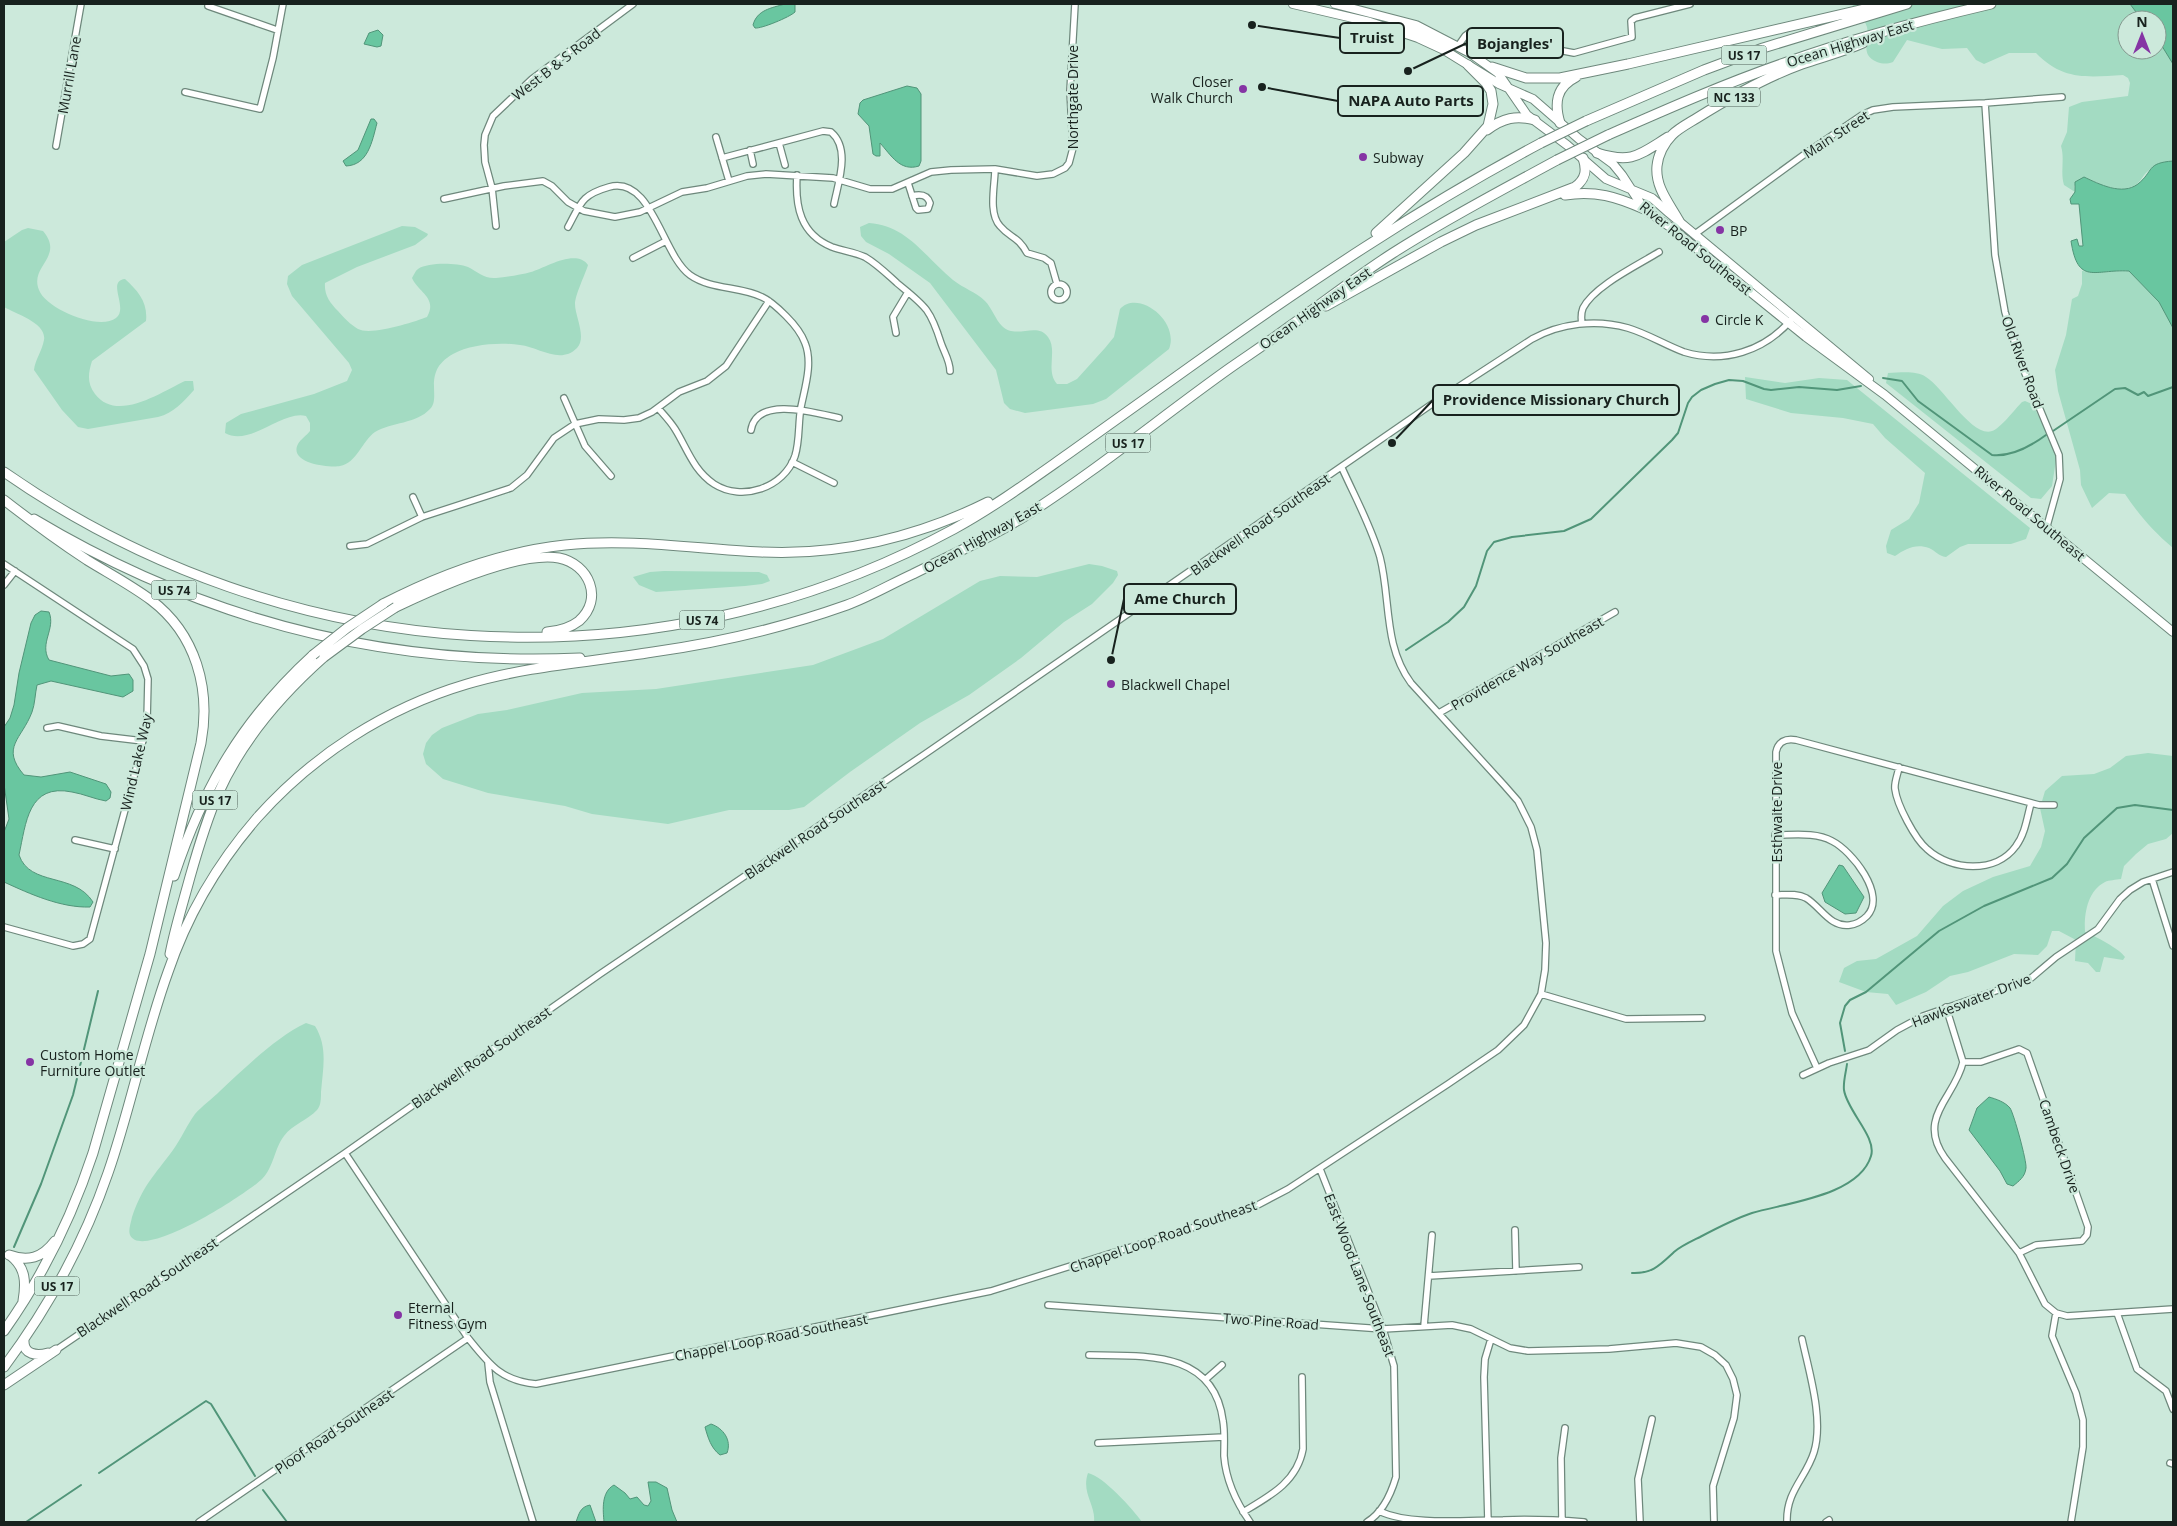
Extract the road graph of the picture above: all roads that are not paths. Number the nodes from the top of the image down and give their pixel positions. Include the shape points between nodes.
1 (81, 4) edge
2 (283, 4) edge
3 (633, 4) edge
4 (1075, 4) edge
5 (1293, 4) edge
6 (1335, 4) edge
7 (1690, 4) edge
8 (1886, 4) edge
9 (1907, 4) edge
10 (1991, 4) edge
11 (208, 6) dead end
12 (1370, 22) junction
13 (277, 30) junction
14 (1888, 31) junction
15 (1458, 46) junction
16 (1468, 65) junction
17 (1492, 67) junction
18 (1593, 72) junction
19 (1509, 88) junction
20 (185, 92) dead end
21 (2062, 97) dead end
22 (1985, 103) junction
23 (1535, 120) junction
24 (1560, 123) junction
25 (1483, 133) junction
26 (1672, 135) junction
27 (716, 137) dead end
28 (779, 143) junction
29 (56, 146) dead end
30 (750, 150) junction
31 (1597, 153) junction
32 (722, 158) junction
33 (1583, 158) junction
34 (754, 164) dead end
35 (785, 165) dead end
36 (995, 169) junction
37 (797, 175) junction
38 (840, 179) junction
39 (729, 181) junction
40 (908, 183) junction
41 (492, 188) junction
42 (1630, 189) junction
43 (912, 196) dead end
44 (1553, 197) junction
45 (444, 198) dead end
46 (834, 204) dead end
47 (578, 208) junction
48 (649, 209) junction
49 (1644, 209) junction
50 (1679, 221) junction
51 (496, 226) dead end
52 (568, 227) dead end
53 (1695, 234) junction
54 (666, 240) junction
55 (1659, 252) dead end
56 (633, 258) dead end
57 (1320, 276) junction
58 (1057, 284) dead end
59 (908, 292) junction
60 (769, 301) junction
61 (1794, 316) junction
62 (1788, 323) junction
63 (1582, 324) junction
64 (1287, 329) junction
65 (896, 333) dead end
66 (950, 371) dead end
67 (1885, 395) junction
68 (564, 398) dead end
69 (658, 408) junction
70 (800, 410) junction
71 (839, 418) dead end
72 (575, 424) junction
73 (750, 430) dead end
74 (792, 462) junction
75 (1342, 468) junction
76 (4, 472) edge
77 (611, 476) dead end
78 (1036, 476) junction
79 (834, 483) dead end
80 (413, 497) dead end
81 (4, 499) edge
82 (422, 517) junction
83 (2047, 526) junction
84 (350, 546) dead end
85 (4, 564) edge
86 (14, 572) junction
87 (4, 585) edge
88 (1615, 612) dead end
89 (2173, 632) edge
90 (496, 637) junction
91 (662, 651) junction
92 (1439, 713) junction
93 (47, 728) dead end
94 (143, 741) junction
95 (1900, 767) junction
96 (2031, 803) junction
97 (2054, 805) dead end
98 (1775, 835) junction
99 (75, 840) dead end
100 (115, 849) junction
101 (2173, 872) edge
102 (2152, 879) junction
103 (1776, 895) junction
104 (4, 926) edge
105 (156, 928) junction
106 (2173, 946) edge
107 (167, 974) junction
108 (1541, 994) junction
109 (1946, 1008) junction
110 (1702, 1018) dead end
111 (1963, 1062) junction
112 (1817, 1068) junction
113 (1803, 1075) dead end
114 (344, 1153) junction
115 (1320, 1169) junction
116 (1514, 1230) dead end
117 (62, 1234) junction
118 (1432, 1235) dead end
119 (6, 1253) edge
120 (2019, 1253) junction
121 (1579, 1267) dead end
122 (1516, 1271) junction
123 (1428, 1276) junction
124 (1048, 1305) dead end
125 (22, 1306) junction
126 (2173, 1309) edge
127 (2056, 1313) junction
128 (2116, 1313) junction
129 (1424, 1326) junction
130 (1383, 1329) junction
131 (4, 1331) edge
132 (468, 1338) junction
133 (1802, 1338) dead end
134 (24, 1340) junction
135 (1491, 1340) junction
136 (56, 1350) junction
137 (1089, 1356) dead end
138 (488, 1363) junction
139 (1222, 1365) dead end
140 (4, 1367) edge
141 (1302, 1377) dead end
142 (1206, 1378) junction
143 (4, 1385) edge
144 (2173, 1409) edge
145 (1652, 1419) dead end
146 (1565, 1428) dead end
147 (1224, 1437) junction
148 (1098, 1443) dead end
149 (1379, 1511) junction
150 (1243, 1512) junction
151 (1488, 1521) edge
152 (1562, 1521) junction
153 (199, 1522) edge
154 (533, 1522) edge
155 (1250, 1522) edge
156 (1367, 1522) edge
157 (1584, 1522) edge
158 (1640, 1522) edge
159 (1714, 1522) edge
160 (1787, 1522) edge
161 (2071, 1522) edge

1 - 29 street, Murrill Lane
2 - 13 street
3 - 41 street, West B & S Road via 532,79 493,116 484,145
4 - 36 street, Northgate Drive via 1070,91 1073,148 1069,163 1059,172 1037,176
5 - 12 main road
6 - 15 main road via 1411,23
7 - 15 street via 1635,18 1631,21 1632,38 1574,53 1469,33
8 - 18 highway
9 - 57 highway, Ocean Highway East / US 17, bridge via 1763,48 1586,121 1424,208
10 - 14 highway, Ocean Highway East / US 17
11 - 13 street
12 - 15 main road via 1402,27 1451,47
12 - 16 main road, River Road Southeast via 1418,38
13 - 20 street via 260,109
14 - 26 highway, NC 133 via 1759,84
14 - 64 highway, Ocean Highway East / US 17, bridge via 1737,80 1608,134 1463,211 1388,256
15 - 17 main road, River Road Southeast
16 - 19 main road, River Road Southeast
16 - 25 highway via 1490,91 1492,111
17 - 18 highway via 1515,76 1538,79
17 - 19 main road, River Road Southeast
18 - 24 highway via 1570,80 1560,90 1556,105
19 - 23 main road, River Road Southeast via 1522,110
19 - 24 main road, River Road Southeast via 1534,99
21 - 22 street, Main Street
22 - 53 street, Main Street via 1893,106 1868,112
22 - 83 street, Old River Road via 1995,255 2005,312 2022,366 2060,455 2060,479
23 - 25 highway via 1513,117
23 - 33 main road, River Road Southeast / NC 133
24 - 31 main road, River Road Southeast / NC 133
25 - 57 highway via 1380,230
26 - 31 highway via 1630,158
26 - 50 highway, NC 133 via 1658,159 1658,179
27 - 32 street
28 - 30 street
28 - 35 street
28 - 38 street via 823,131 831,132 840,148
30 - 32 street
30 - 34 street
31 - 42 main road, River Road Southeast / NC 133 via 1618,170
32 - 39 street
33 - 42 main road, River Road Southeast / NC 133 via 1606,179
33 - 44 highway via 1585,172 1581,183
36 - 40 street, Northgate Drive via 931,172
36 - 58 street via 994,211 999,226 1022,243 1027,253 1051,263
37 - 38 street, Northgate Drive
37 - 39 street, Northgate Drive via 766,174
37 - 59 street via 799,213 812,235 832,247 875,263
38 - 40 street, Northgate Drive via 870,189
38 - 46 street
39 - 48 street, Northgate Drive via 676,194
40 - 43 street
41 - 45 street, Northgate Drive
41 - 47 street, Northgate Drive via 543,181
41 - 51 street, West B & S Road
42 - 49 main road, River Road Southeast / NC 133
42 - 50 main road, River Road Southeast / NC 133 via 1657,201
44 - 49 highway via 1598,193 1615,196
44 - 64 highway via 1476,225 1441,242
47 - 48 street, Northgate Drive via 591,214 615,217
47 - 48 street via 592,192 617,186 633,190
47 - 52 street
48 - 54 street
49 - 62 main road, River Road Southeast / NC 133
50 - 53 main road, River Road Southeast / NC 133
53 - 61 main road, River Road Southeast / NC 133
54 - 56 street
54 - 60 street via 680,264 697,279 757,294
55 - 63 street via 1588,300 1581,312
57 - 78 highway, Ocean Highway East / US 17
59 - 65 street via 893,317
59 - 66 street via 924,304 934,319
60 - 69 street via 720,372 708,381 674,395
60 - 70 street via 798,329 807,347 808,368
61 - 62 street, Blackwell Road Southeast
61 - 67 main road, River Road Southeast / NC 133
62 - 63 street, Blackwell Road Southeast via 1750,350 1715,357 1684,351 1628,328 1602,323
62 - 67 main road, River Road Southeast / NC 133
63 - 75 street, Blackwell Road Southeast via 1549,330 1532,339
64 - 91 highway, Ocean Highway East / US 17 via 1070,486 1020,519 958,552 852,604 740,636
67 - 83 main road, River Road Southeast / NC 133
68 - 72 street
69 - 72 street via 639,418 599,418
69 - 74 street via 674,428 697,468 720,487 736,492 760,490 780,478
70 - 71 street
70 - 73 street via 764,413 755,419
70 - 74 street
72 - 77 street via 590,452
72 - 82 street via 554,438 527,475 511,488
74 - 79 street
75 - 92 street, Chappel Loop Road Southeast via 1380,558 1389,630 1400,666
75 - 114 street, Blackwell Road Southeast via 600,974
76 - 90 highway, US 74 via 58,508 114,539 180,570 224,586 337,618 416,631
78 - 90 highway, US 74 via 991,507 919,546 803,593 730,614 657,628 571,636
78 - 105 highway, US 17, bridge via 974,510 874,543 774,553 635,543 564,545 525,551 458,569 383,604 313,655 264,705 235,744 215,776 190,829
80 - 82 street
81 - 91 highway, US 74 via 69,539 127,569 196,599 290,629 360,645 444,656 535,660
81 - 105 highway via 46,534 152,601 179,629 198,664 204,697 204,730
82 - 84 street via 367,544
83 - 89 main road, River Road Southeast / NC 133
85 - 86 street, Wind Lake Way
86 - 87 street
86 - 94 street, Wind Lake Way via 128,644 138,654 149,685
88 - 92 street, Providence Way Southeast
90 - 107 highway, US 17, bridge via 554,631 572,625 584,616 590,603 592,589 587,576 578,566 550,558 501,566 454,581 396,607 362,629 324,657 280,700 242,749 223,782 200,843 175,930
91 - 107 highway via 479,680 411,704 345,741 293,782 240,839 194,912
92 - 108 street, Chappel Loop Road Southeast via 1513,796 1531,827 1537,850 1546,943
93 - 94 street via 58,726
94 - 100 street, Wind Lake Way
95 - 96 street, Esthwaite Drive
95 - 96 street via 1895,791 1916,836 1933,854 1954,863 1981,866 2004,858 2022,837
95 - 98 street, Esthwaite Drive via 1796,740 1782,741 1776,752
96 - 97 street, Esthwaite Drive
98 - 103 street, Esthwaite Drive
98 - 103 street via 1820,836 1838,844 1862,872 1874,901 1871,911 1863,919 1844,925 1834,922 1805,898
99 - 100 street
100 - 104 street, Wind Lake Way via 87,942 73,946
101 - 102 street, Hawkeswater Drive
102 - 106 street
102 - 109 street, Hawkeswater Drive via 2125,894 2098,929 2030,979
103 - 112 street, Esthwaite Drive via 1776,947 1781,973 1792,1013
105 - 117 highway, US 17 via 102,1127
107 - 134 highway, US 17 via 99,1198 69,1264
108 - 110 street via 1626,1019
108 - 115 street, Chappel Loop Road Southeast via 1524,1025 1509,1041
109 - 111 street
109 - 112 street, Hawkeswater Drive via 1902,1026 1869,1050
111 - 120 street via 1937,1114 1936,1141 1945,1158
111 - 120 street, Cambeck Drive via 1981,1062 2019,1049 2027,1053 2088,1226 2082,1241 2036,1245
112 - 113 street, Hawkeswater Drive
114 - 132 street, Chappel Loop Road Southeast
114 - 136 street, Blackwell Road Southeast
115 - 130 street, East Wood Lane Southeast
115 - 138 street, Chappel Loop Road Southeast via 1273,1198 1239,1213 991,1292 548,1383 517,1381
116 - 122 street
117 - 119 highway via 39,1256 23,1259
117 - 125 highway, US 17
118 - 123 street
119 - 125 highway via 16,1260 24,1274
120 - 127 street via 2042,1301
121 - 122 street
122 - 123 street
123 - 129 street
124 - 130 street, Two Pine Road
125 - 131 highway, US 17
126 - 128 street
127 - 128 street via 2067,1316
127 - 161 street via 2052,1336 2076,1393 2083,1420 2083,1447
128 - 144 street via 2137,1369 2166,1391
129 - 130 street, Two Pine Road
129 - 135 street, Two Pine Road via 1459,1326
130 - 149 street, East Wood Lane Southeast via 1394,1366 1398,1466 1392,1491
132 - 138 street, Chappel Loop Road Southeast
132 - 153 street, Ploof Road Southeast
133 - 160 street via 1818,1436 1811,1460 1791,1496
134 - 136 highway via 25,1349 30,1353
134 - 140 highway, US 17
135 - 151 street via 1484,1377
135 - 159 street, Two Pine Road via 1510,1348 1538,1351 1684,1344 1701,1347 1715,1355 1730,1372 1737,1402 1713,1486
136 - 143 highway
137 - 142 street via 1165,1359 1184,1364
138 - 154 street via 490,1382
139 - 142 street
141 - 150 street via 1301,1460 1277,1492
142 - 147 street via 1216,1395 1224,1421
145 - 158 street via 1638,1479
146 - 152 street via 1560,1466
147 - 148 street
147 - 150 street via 1224,1456 1231,1489
149 - 151 street via 1412,1522
149 - 156 street, East Wood Lane Southeast
150 - 155 street
151 - 152 street
152 - 157 street

